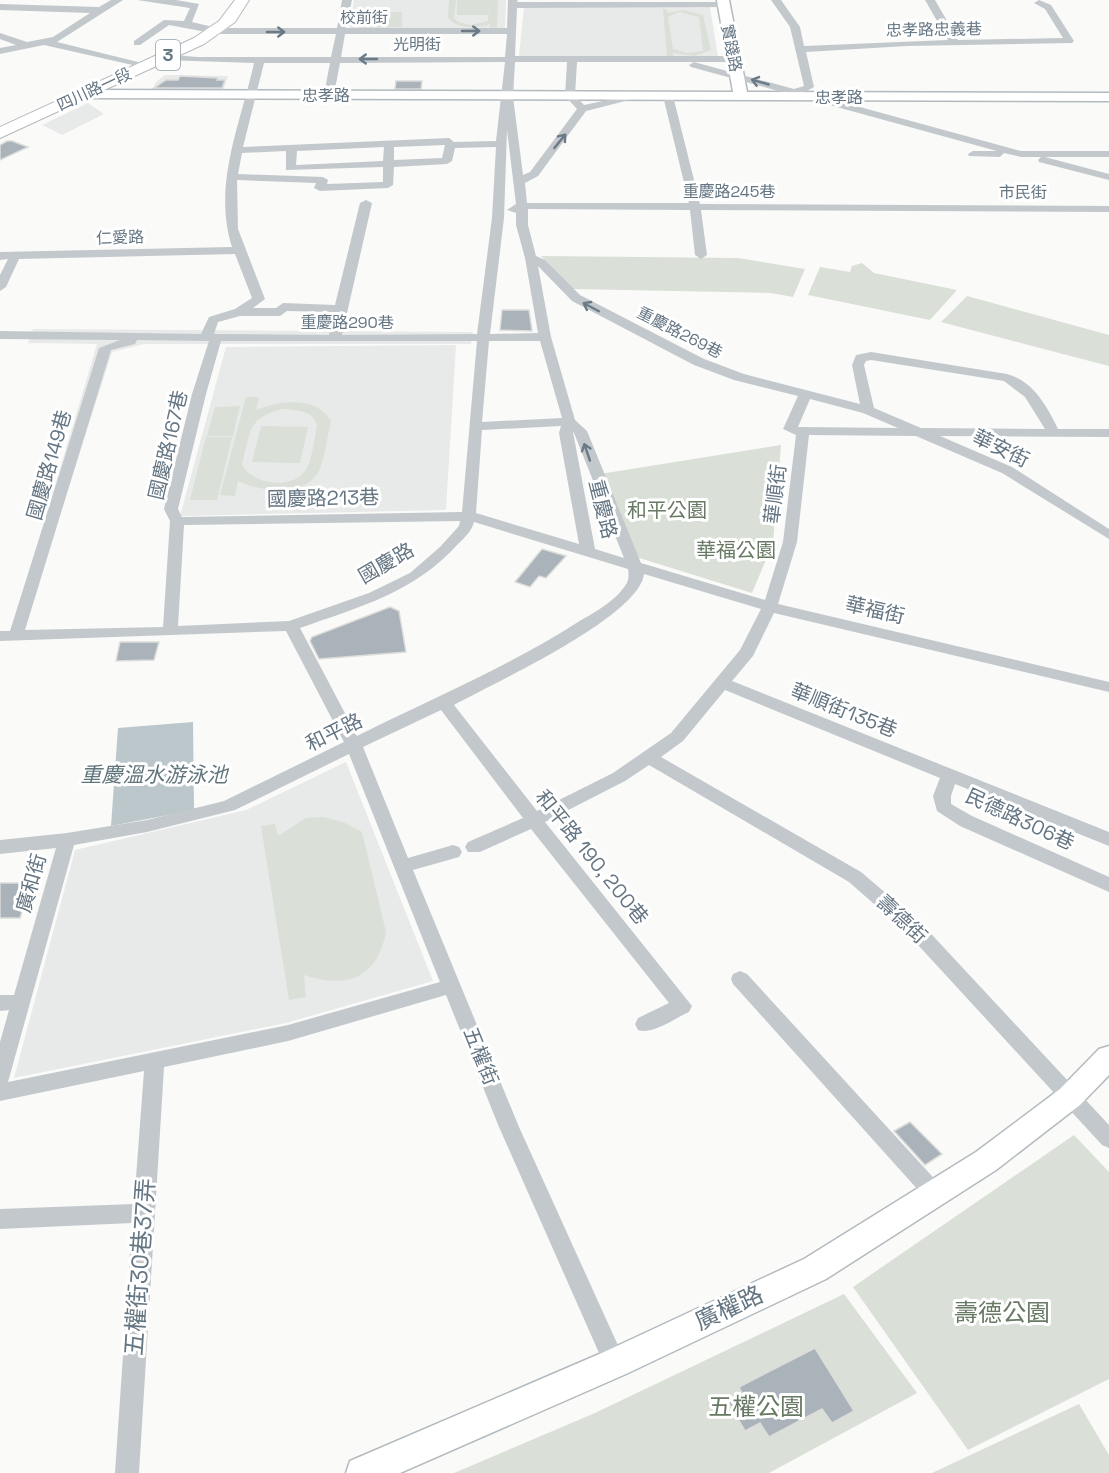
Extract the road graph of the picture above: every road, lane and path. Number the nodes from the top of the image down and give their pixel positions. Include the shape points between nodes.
1 (118, 0) edge
2 (142, 0) edge
3 (242, 0) edge
4 (347, 0) edge
5 (776, 0) edge
6 (930, 0) edge
7 (1026, 0) edge
8 (1041, 1) edge
9 (169, 2) edge
10 (513, 3) edge
11 (723, 3) edge
12 (0, 7) edge
13 (98, 10) junction
14 (187, 24) junction
15 (217, 31) junction
16 (512, 31) junction
17 (341, 32) junction
18 (0, 36) edge
19 (48, 43) junction
20 (955, 43) junction
21 (136, 44) dead end
22 (29, 46) junction
23 (800, 49) junction
24 (0, 51) edge
25 (163, 57) junction
26 (335, 59) junction
27 (510, 59) junction
28 (572, 59) junction
29 (670, 59) junction
30 (734, 59) junction
31 (260, 60) junction
32 (143, 66) junction
33 (737, 76) junction
34 (796, 92) junction
35 (82, 94) junction
36 (254, 94) junction
37 (329, 94) junction
38 (570, 96) junction
39 (640, 96) junction
40 (668, 96) junction
41 (741, 96) junction
42 (508, 97) junction
43 (1109, 97) edge
44 (816, 98) junction
45 (582, 109) junction
46 (0, 133) edge
47 (389, 143) junction
48 (502, 144) junction
49 (450, 145) junction
50 (292, 148) junction
51 (238, 150) junction
52 (973, 154) dead end
53 (1021, 154) junction
54 (1109, 154) edge
55 (390, 164) junction
56 (290, 168) junction
57 (233, 173) junction
58 (501, 176) junction
59 (1109, 177) edge
60 (519, 182) junction
61 (366, 203) dead end
62 (695, 207) junction
63 (517, 208) junction
64 (937, 208) joint
65 (1109, 209) edge
66 (498, 218) junction
67 (241, 250) junction
68 (701, 255) dead end
69 (0, 256) edge
70 (15, 256) junction
71 (531, 258) junction
72 (0, 287) edge
73 (564, 287) junction
74 (536, 289) junction
75 (340, 309) junction
76 (239, 312) junction
77 (0, 335) edge
78 (545, 337) junction
79 (211, 338) junction
80 (483, 338) junction
81 (335, 339) junction
82 (107, 342) junction
83 (806, 394) junction
84 (868, 410) junction
85 (569, 421) junction
86 (475, 426) junction
87 (915, 431) junction
88 (1053, 432) junction
89 (803, 433) junction
90 (1109, 433) edge
91 (470, 516) junction
92 (177, 520) junction
93 (1109, 535) edge
94 (588, 551) junction
95 (634, 564) junction
96 (770, 607) junction
97 (291, 626) junction
98 (171, 632) junction
99 (0, 636) edge
100 (16, 636) junction
101 (722, 683) junction
102 (1109, 687) edge
103 (444, 703) junction
104 (354, 746) junction
105 (648, 757) junction
106 (950, 775) junction
107 (532, 820) junction
108 (1109, 839) edge
109 (66, 840) junction
110 (0, 847) edge
111 (474, 847) dead end
112 (453, 852) dead end
113 (403, 866) junction
114 (1109, 885) edge
115 (740, 979) dead end
116 (452, 986) junction
117 (22, 1002) junction
118 (0, 1003) edge
119 (645, 1024) dead end
120 (1109, 1057) edge
121 (155, 1061) junction
122 (0, 1077) edge
123 (0, 1092) edge
124 (1070, 1097) junction
125 (1109, 1139) edge
126 (935, 1194) junction
127 (144, 1213) junction
128 (0, 1219) edge
129 (615, 1363) junction
130 (127, 1473) edge
131 (362, 1473) edge

1 - 13 street
2 - 9 street
3 - 15 main road, 四川路一段 / 3
4 - 17 street
5 - 23 street via 795,27
6 - 20 street
7 - 8 street
8 - 20 street, 忠孝路忠義巷 via 1069,41
9 - 14 street via 196,6
10 - 11 street
10 - 16 street
11 - 30 street, 實踐路
12 - 13 street
13 - 19 street
14 - 15 street, 校前街
14 - 21 street via 167,22
15 -> 17 street, 校前街
15 - 25 main road, 四川路一段 / 3
17 -> 16 street, 校前街
16 - 27 street
17 - 26 street
18 - 22 street
19 - 22 street
19 - 32 street via 85,48
20 - 23 street, 忠孝路忠義巷
22 - 24 street
23 - 34 street via 810,87
25 - 31 street, 光明街
25 - 32 main road, 四川路一段 / 3
27 -> 26 street, 光明街
26 - 31 street, 光明街
26 - 37 street
27 - 28 street, 光明街
27 - 42 street
28 - 29 street, 光明街
28 - 38 street
29 - 30 street, 光明街
29 - 33 street, 光明街
30 - 33 street, 實踐路
31 - 36 street
32 - 35 main road, 四川路一段 / 3
34 -> 33 street, 光明街
33 - 41 street, 實踐路
34 - 44 street, 光明街
35 - 36 street, 忠孝路
35 - 46 main road, 四川路一段 / 3
36 - 37 street, 忠孝路
36 - 51 street
37 - 42 street, 忠孝路
38 - 39 street, 忠孝路
38 - 42 street, 忠孝路
38 - 45 street
39 - 40 street, 忠孝路
39 - 45 street
40 - 41 street, 忠孝路
40 - 62 street
41 - 44 street, 忠孝路
42 - 48 street
42 - 60 street
43 - 44 street, 忠孝路
44 - 53 street, 光明街
60 -> 45 street via 534,174
47 - 49 street via 449,141
47 - 50 street
47 - 55 street
48 - 49 street
48 - 58 street
49 - 55 street via 447,161
50 - 51 street
50 - 56 street
51 - 57 street
52 - 53 street
53 - 54 street
53 - 59 street
55 - 56 street
55 - 57 street via 388,185 321,188 323,180
56 - 57 street
57 - 67 street via 231,220
58 - 63 street via 507,202
58 - 66 street
60 - 63 street
61 - 75 street
62 - 63 street, 重慶路245巷
62 - 64 street, 重慶路245巷
62 - 68 street
63 - 66 street
63 - 71 street, 重慶路
64 - 65 street, 市民街
66 - 80 street
67 - 70 street, 仁愛路
67 - 76 street via 260,298
69 - 70 street, 仁愛路
70 - 72 street
71 - 73 street, 重慶路269巷 via 541,262
71 - 74 street, 重慶路
73 - 74 street
83 -> 73 street, 重慶路269巷 via 716,370 591,308
74 - 78 street, 重慶路
75 - 76 street
75 - 81 street
76 - 79 street via 213,320
77 - 82 street
78 - 80 street, 重慶路290巷
78 - 85 street, 重慶路
79 - 81 street, 重慶路290巷
79 - 82 street, 重慶路290巷 via 149,336
79 - 92 street, 國慶路167巷 via 171,509
80 - 81 street, 重慶路290巷
80 - 86 street
82 - 100 street, 國慶路149巷
83 - 84 street, 重慶路269巷
83 - 89 street via 790,429
84 - 87 street, 華安街
84 - 88 street via 858,365 860,358 871,356 1007,378 1038,399
85 - 86 street
85 - 94 street, 重慶路 via 566,433
95 -> 85 street, 重慶路 via 580,431
86 - 91 street
87 - 88 street
87 - 89 street
87 - 93 street, 華安街 via 1006,470
88 - 90 street
89 - 96 street, 華順街 via 790,542
91 - 92 street, 國慶路213巷
91 - 94 street, 國慶路213巷
91 - 97 street, 國慶路 via 466,527 415,576 374,596
92 - 98 street, 國慶路167巷
94 - 95 street, 重慶路
95 - 96 street, 華福街
95 - 103 street, 和平路 via 637,581 615,606 565,638
96 - 101 street, 華順街 via 747,652
96 - 102 street, 華福街
97 - 98 street, 國慶路
97 - 104 street, 五權街
98 - 100 street, 國慶路
99 - 100 street, 國慶路
101 - 105 street, 華順街 via 676,737
101 - 106 street, 華順街135巷
103 - 104 street, 和平路
103 - 107 street, 和平路 190, 200巷
104 - 109 street, 和平路 via 229,806
104 - 113 street, 五權街
105 - 107 street, 華順街 via 619,777
105 - 124 street, 壽德街 via 855,877 879,896 914,928
106 - 108 street, 華順街135巷
106 - 114 street, 民德路306巷 via 942,796 943,807
107 - 111 street, 華順街
107 - 119 street, 和平路 190, 200巷 via 682,1006
109 - 110 street, 和平路
109 - 117 street, 廣和街
112 - 113 street
113 - 116 street, 五權街
115 - 126 street
116 - 121 street via 288,1033
116 - 129 street, 五權街 via 576,1281
117 - 118 street
117 - 122 street, 廣和街
120 - 124 street, 廣權路
121 - 123 street
121 - 127 street, 五權街30巷37弄
124 - 125 street, 壽德街
124 - 126 street, 廣權路 via 987,1161
126 - 129 street, 廣權路 via 815,1269
127 - 128 street
127 - 130 street, 五權街30巷37弄
129 - 131 street, 廣權路

